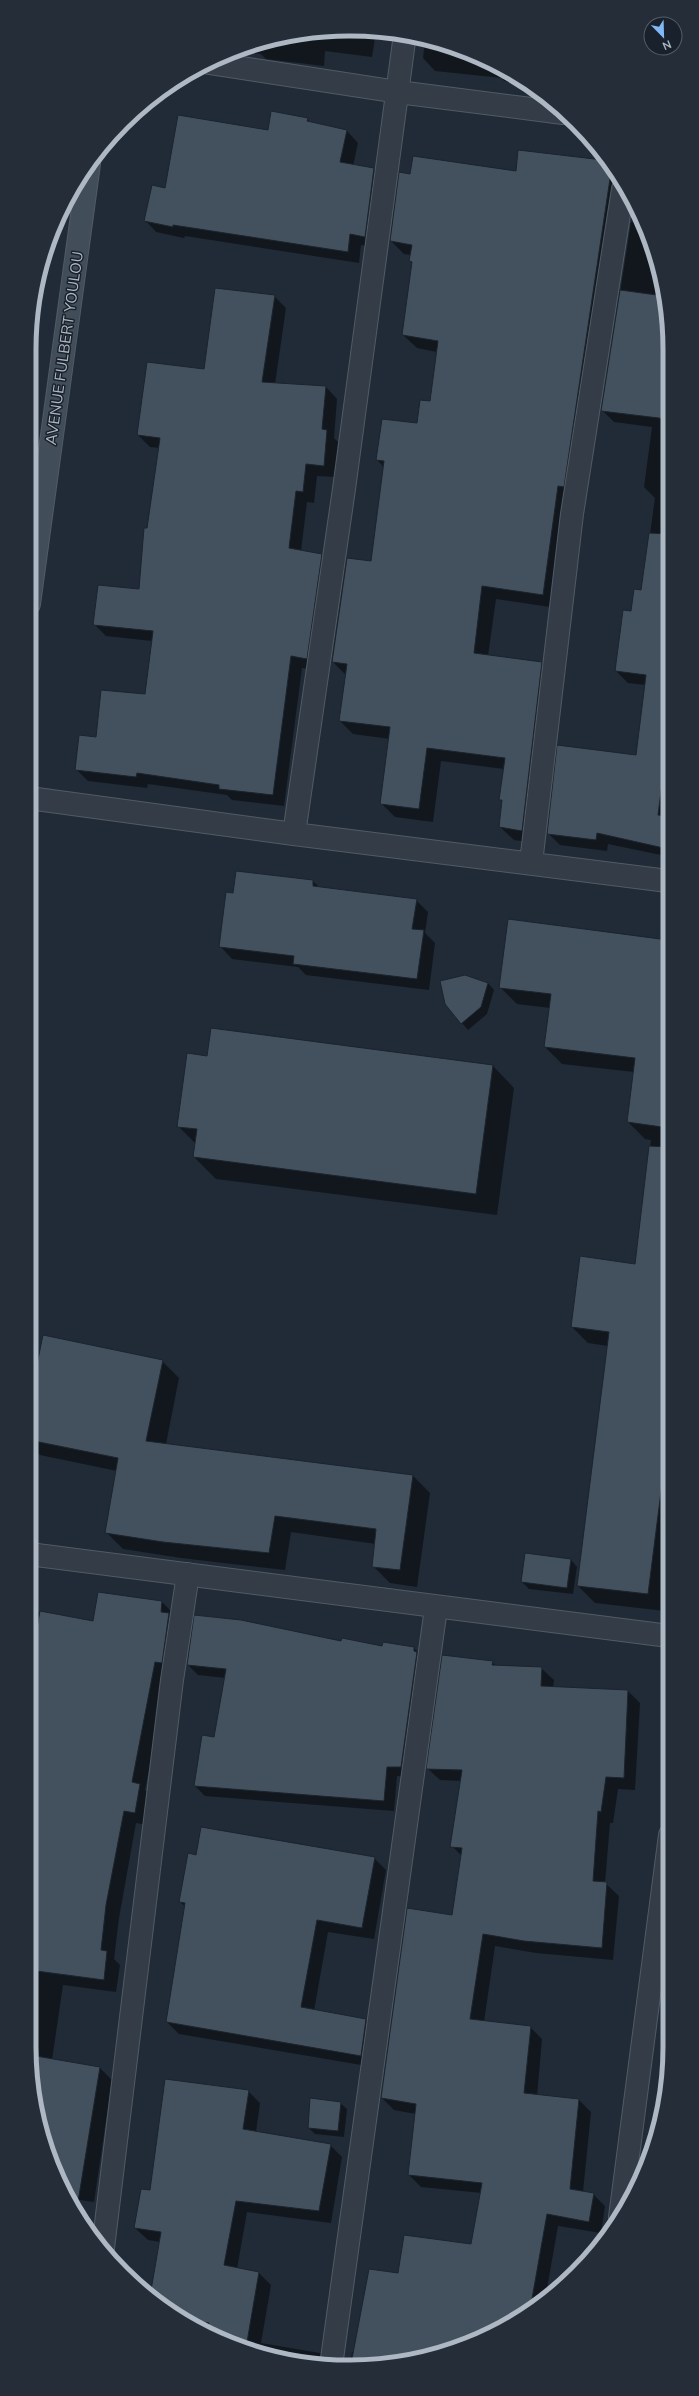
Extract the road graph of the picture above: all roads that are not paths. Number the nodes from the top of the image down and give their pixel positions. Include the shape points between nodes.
1 (404, 41) edge
2 (219, 65) edge
3 (398, 92) junction
4 (553, 112) edge
5 (87, 178) edge
6 (622, 195) edge
7 (36, 553) edge
8 (36, 799) edge
9 (294, 834) junction
10 (531, 864) junction
11 (663, 879) edge
12 (36, 1555) edge
13 (188, 1574) junction
14 (436, 1608) junction
15 (663, 1635) edge
16 (663, 1888) edge
17 (622, 2201) edge
18 (104, 2241) edge
19 (333, 2359) edge

1 - 3 street
2 - 3 street
3 - 4 street
3 - 9 street
5 - 7 main road, AVENUE FULBERT YOULOU
6 - 10 street via 572,514
8 - 9 street
9 - 10 street
10 - 11 street
12 - 13 street
13 - 14 street
13 - 18 street via 172,1680
14 - 15 street
14 - 19 street
16 - 17 street

